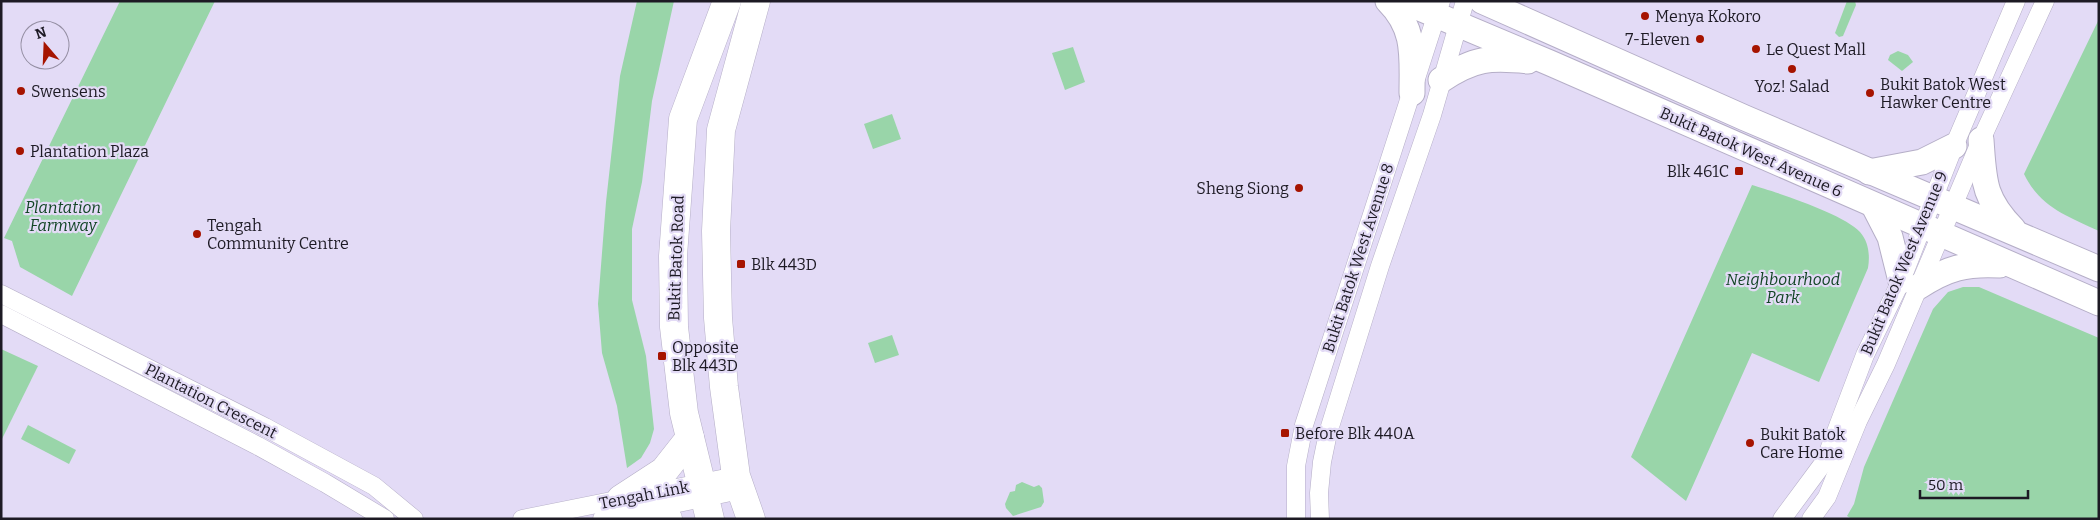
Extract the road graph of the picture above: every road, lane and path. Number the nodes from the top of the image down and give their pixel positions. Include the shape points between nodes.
1 (727, 1) edge
2 (756, 1) edge
3 (1388, 1) edge
4 (1403, 1) edge
5 (1482, 1) edge
6 (1510, 1) edge
7 (2016, 1) edge
8 (2045, 1) edge
9 (1450, 10) edge
10 (1528, 20) junction
11 (1550, 63) junction
12 (1441, 80) junction
13 (1412, 93) junction
14 (1980, 140) junction
15 (1954, 146) junction
16 (1869, 172) junction
17 (1943, 202) junction
18 (1874, 206) junction
19 (1931, 230) junction
20 (2018, 235) junction
21 (2010, 265) junction
22 (2099, 270) edge
23 (1910, 284) junction
24 (1, 294) edge
25 (2099, 303) edge
26 (1, 314) edge
27 (265, 427) junction
28 (690, 438) junction
29 (258, 446) junction
30 (738, 483) junction
31 (621, 499) junction
32 (705, 500) edge
33 (660, 514) edge
34 (385, 519) edge
35 (414, 519) edge
36 (522, 519) edge
37 (602, 519) edge
38 (751, 519) edge
39 (1296, 519) edge
40 (1320, 519) edge
41 (1782, 519) edge
42 (1811, 519) edge

1 - 28 main road, Bukit Batok Road via 683,119 673,256 674,327
2 - 30 main road via 721,130 716,231 724,387
3 - 13 street via 1398,11 1411,41
4 - 9 street, Bukit Batok West Avenue 6
5 - 10 street, Bukit Batok West Avenue 6
6 - 10 street
7 - 15 street, Bukit Batok West Avenue 9
8 - 14 street, Bukit Batok West Avenue 9
9 - 11 street, Bukit Batok West Avenue 6
9 - 12 street, Bukit Batok West Avenue 8
9 - 13 street, Bukit Batok West Avenue 8
10 - 16 street, Bukit Batok West Avenue 6
11 - 12 street via 1486,59
11 - 18 street, Bukit Batok West Avenue 6
12 - 40 street, Bukit Batok West Avenue 8 via 1328,433 1319,493
13 - 39 street, Bukit Batok West Avenue 8 via 1304,425 1296,466
14 - 17 street, Bukit Batok West Avenue 9
14 - 20 street via 1983,174 1993,206
15 - 16 street via 1922,162
15 - 17 street, Bukit Batok West Avenue 9
16 - 17 street, Bukit Batok West Avenue 6
17 - 19 street, Bukit Batok West Avenue 9
17 - 20 street, Bukit Batok West Avenue 6
18 - 19 street, Bukit Batok West Avenue 6
18 - 23 street
19 - 21 street, Bukit Batok West Avenue 6
19 - 23 street, Bukit Batok West Avenue 9
20 - 22 street, Bukit Batok West Avenue 6
21 - 23 street via 1963,265
21 - 25 street, Bukit Batok West Avenue 6
23 - 41 street, Bukit Batok West Avenue 9 via 1865,356 1822,465
23 - 42 street, Bukit Batok West Avenue 9 via 1886,364 1827,497
24 - 27 street, Plantation Crescent
26 - 29 street, Plantation Crescent
27 - 29 street via 266,436
27 - 35 street, Plantation Crescent via 374,486
28 - 31 main road via 664,471
28 - 32 main road, Bukit Batok Road
29 - 34 street, Plantation Crescent
30 - 32 street, Tengah Link
30 - 38 main road
31 - 32 street, Tengah Link
31 - 36 street, Tengah Link
32 - 33 street, Tengah Link
33 - 37 street, Tengah Link

